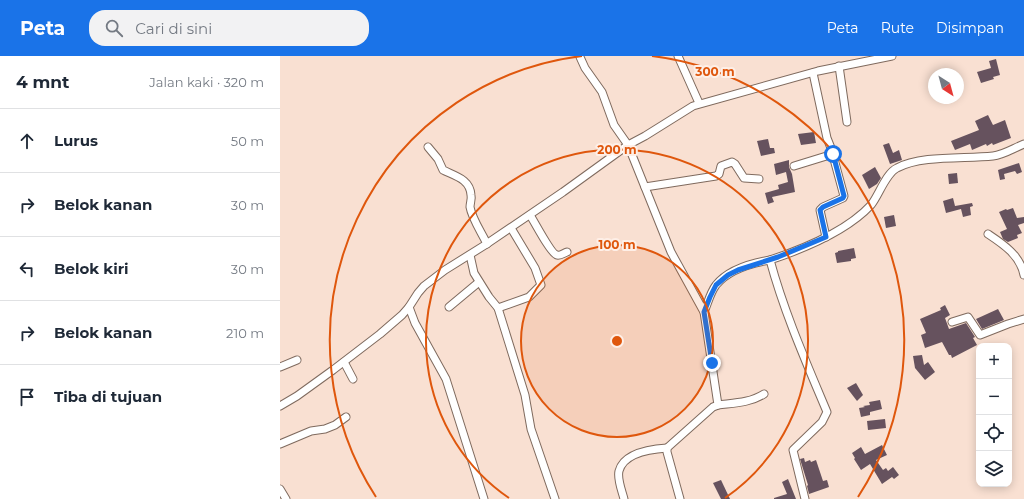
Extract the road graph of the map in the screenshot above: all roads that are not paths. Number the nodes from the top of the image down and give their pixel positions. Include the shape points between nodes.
1 (678, 56) edge
2 (892, 56) edge
3 (580, 58) dead end
4 (840, 66) junction
5 (813, 72) junction
6 (699, 103) junction
7 (847, 122) dead end
8 (1024, 144) edge
9 (628, 145) junction
10 (428, 147) dead end
11 (833, 154) junction
12 (794, 166) dead end
13 (759, 179) dead end
14 (645, 187) junction
15 (530, 215) junction
16 (511, 228) junction
17 (988, 234) dead end
18 (826, 237) junction
19 (487, 244) junction
20 (567, 252) dead end
21 (470, 255) junction
22 (770, 260) junction
23 (1024, 275) edge
24 (479, 282) junction
25 (409, 307) junction
26 (448, 307) dead end
27 (498, 308) junction
28 (704, 312) junction
29 (1024, 319) edge
30 (952, 322) dead end
31 (297, 360) dead end
32 (344, 362) junction
33 (280, 367) edge
34 (353, 379) dead end
35 (764, 394) dead end
36 (280, 405) edge
37 (718, 405) junction
38 (346, 417) dead end
39 (280, 444) edge
40 (667, 448) junction
41 (280, 489) edge
42 (286, 499) edge
43 (484, 499) edge
44 (555, 499) edge
45 (624, 499) edge
46 (680, 499) edge
47 (805, 499) edge

1 - 6 street
2 - 4 street
3 - 9 street via 602,92 614,124
4 - 5 street
4 - 7 street
5 - 6 street
5 - 11 street via 827,138
6 - 9 street
8 - 18 street via 994,156 919,160 898,167 870,206
9 - 14 street
9 - 15 street
10 - 19 street via 443,170 457,176 470,189 470,207
11 - 12 street
11 - 18 street via 844,196 820,210
13 - 14 street via 744,178 732,162 721,166 716,176
14 - 28 street via 671,252
15 - 16 street
15 - 20 street via 555,255
16 - 19 street
16 - 27 street via 535,268 541,285 529,297
17 - 23 street via 1009,249 1019,261
18 - 22 street
19 - 21 street
21 - 24 street
21 - 25 street via 444,270 424,286
22 - 28 street via 738,270 721,281 716,285
22 - 47 street via 781,296 827,412 822,422 793,450
24 - 26 street
24 - 27 street
25 - 32 street
25 - 43 street via 446,379
27 - 44 street via 525,395 531,429
28 - 37 street
29 - 30 street via 980,335 968,317
31 - 33 street
32 - 34 street
32 - 36 street via 298,396
35 - 37 street via 748,401
37 - 40 street
38 - 39 street via 335,425 311,431
40 - 45 street via 638,453 622,465 618,472
40 - 46 street
41 - 42 street

